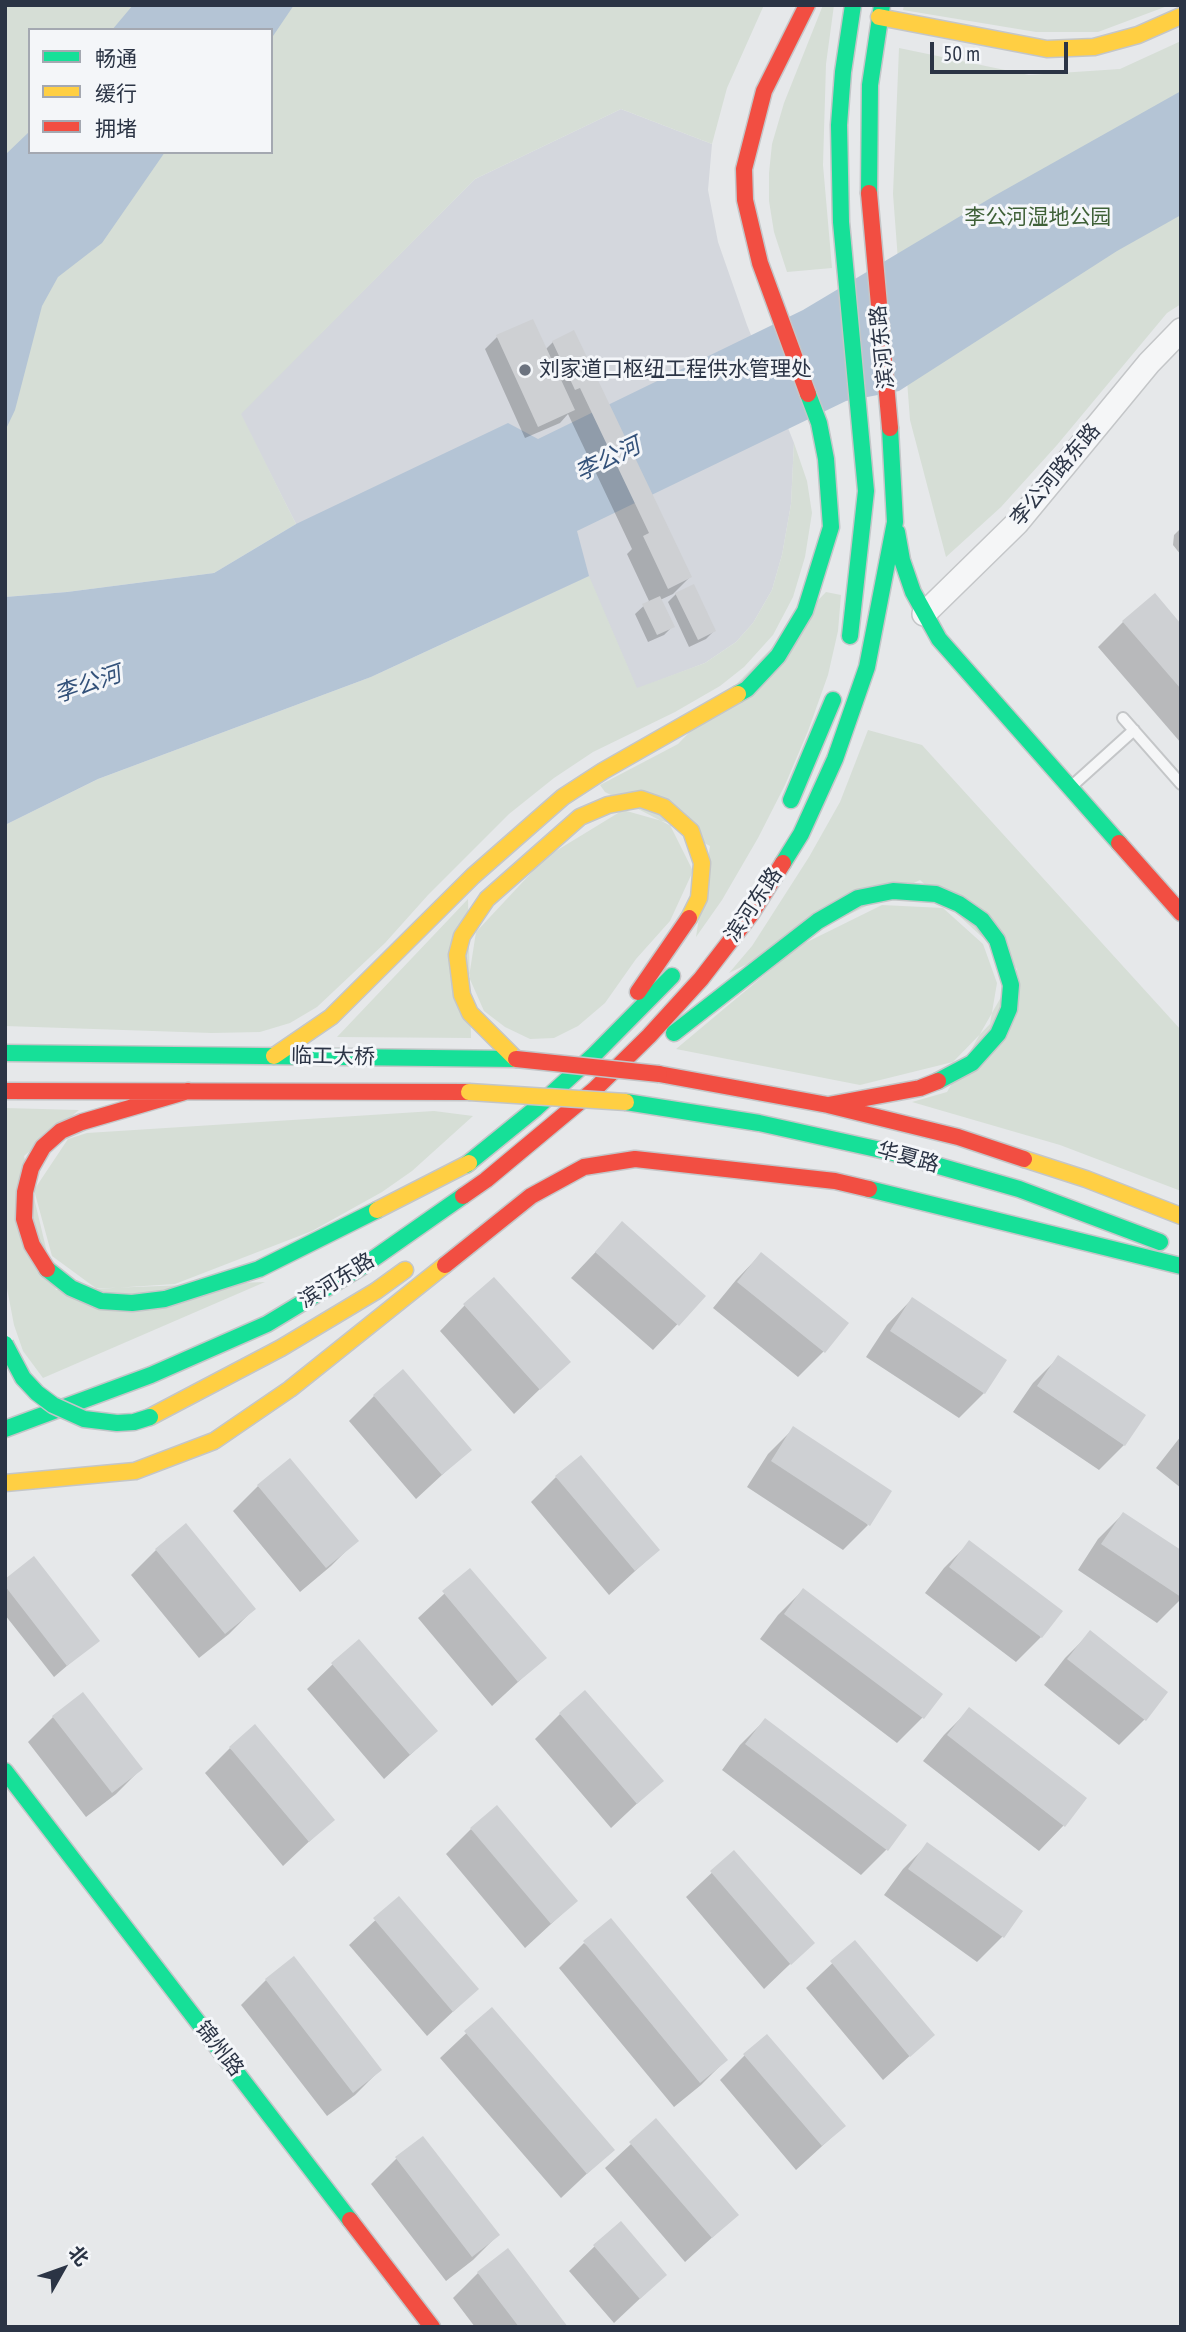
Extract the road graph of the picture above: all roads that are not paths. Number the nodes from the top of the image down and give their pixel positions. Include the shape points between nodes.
1 (807, 5) edge
2 (853, 5) edge
3 (880, 11) edge
4 (1181, 16) edge
5 (1181, 330) edge
6 (895, 522) junction
7 (924, 614) junction
8 (845, 656) dead end
9 (839, 680) dead end
10 (1123, 718) dead end
11 (1133, 730) junction
12 (1181, 784) edge
13 (1069, 788) junction
14 (784, 814) dead end
15 (1181, 913) edge
16 (683, 964) dead end
17 (5, 1053) edge
18 (274, 1056) junction
19 (593, 1056) junction
20 (516, 1059) junction
21 (659, 1074) joint
22 (594, 1090) junction
23 (5, 1091) edge
24 (188, 1091) junction
25 (626, 1102) joint
26 (828, 1105) junction
27 (557, 1122) junction
28 (469, 1163) junction
29 (505, 1186) dead end
30 (1181, 1216) edge
31 (381, 1226) dead end
32 (1181, 1251) edge
33 (421, 1259) dead end
34 (1181, 1266) edge
35 (5, 1344) edge
36 (55, 1386) dead end
37 (18, 1399) dead end
38 (5, 1429) edge
39 (5, 1483) edge
40 (5, 1771) edge
41 (432, 2327) edge

1 - 18 main road via 764,91 744,169 745,200 760,263 819,423 826,459 831,527 805,611 778,656 747,689 563,797 473,876 331,1017
2 - 8 main road, 滨河东路 via 839,125 841,222 866,491 853,621
3 - 4 main road via 1047,49 1094,47
3 - 6 main road, 滨河东路 via 870,85 869,207
5 - 7 street, 李公河路东路 via 1017,523
6 - 7 main road via 902,560
6 - 22 main road, 滨河东路 via 867,667 835,759 801,834 751,914 701,979
7 - 13 main road via 939,639
9 - 14 main road
10 - 11 lane
11 - 12 lane
11 - 13 lane
13 - 15 main road via 1167,888
16 - 19 main road, 滨河东路
17 - 18 main road, 临工大桥
18 - 20 main road, 临工大桥
19 - 20 main road via 699,898 702,863 691,831 663,807 641,799 608,805 580,817 487,899 462,936 458,977 466,1004
19 - 28 main road, 滨河东路
20 - 21 main road, 临工大桥, bridge
21 - 26 main road, 华夏路
22 - 26 main road via 818,921 859,898 893,891 936,894 982,920 997,940 1011,985 1009,1009 986,1049 972,1063 920,1088
22 - 27 main road, 滨河东路
23 - 24 main road, 临工大桥
24 - 25 main road, 临工大桥, bridge via 469,1092
24 - 28 main road via 82,1122 61,1131 43,1147 24,1192 24,1219 32,1245 48,1270 71,1288 101,1301 165,1299 259,1269
25 - 32 main road, 华夏路 via 759,1123 890,1152 1019,1189
26 - 30 main road, 华夏路 via 958,1138 1086,1179
27 - 29 main road
27 - 38 main road, 滨河东路 via 486,1180 363,1266 267,1324 151,1375
28 - 31 main road, 滨河东路
33 - 35 main road, bridge via 281,1348 150,1417 117,1423 84,1419 53,1405 23,1378
34 - 39 main road via 835,1181 635,1159 584,1167 531,1196 290,1389 214,1441 135,1471
36 - 37 main road
40 - 41 main road, 锦州路

